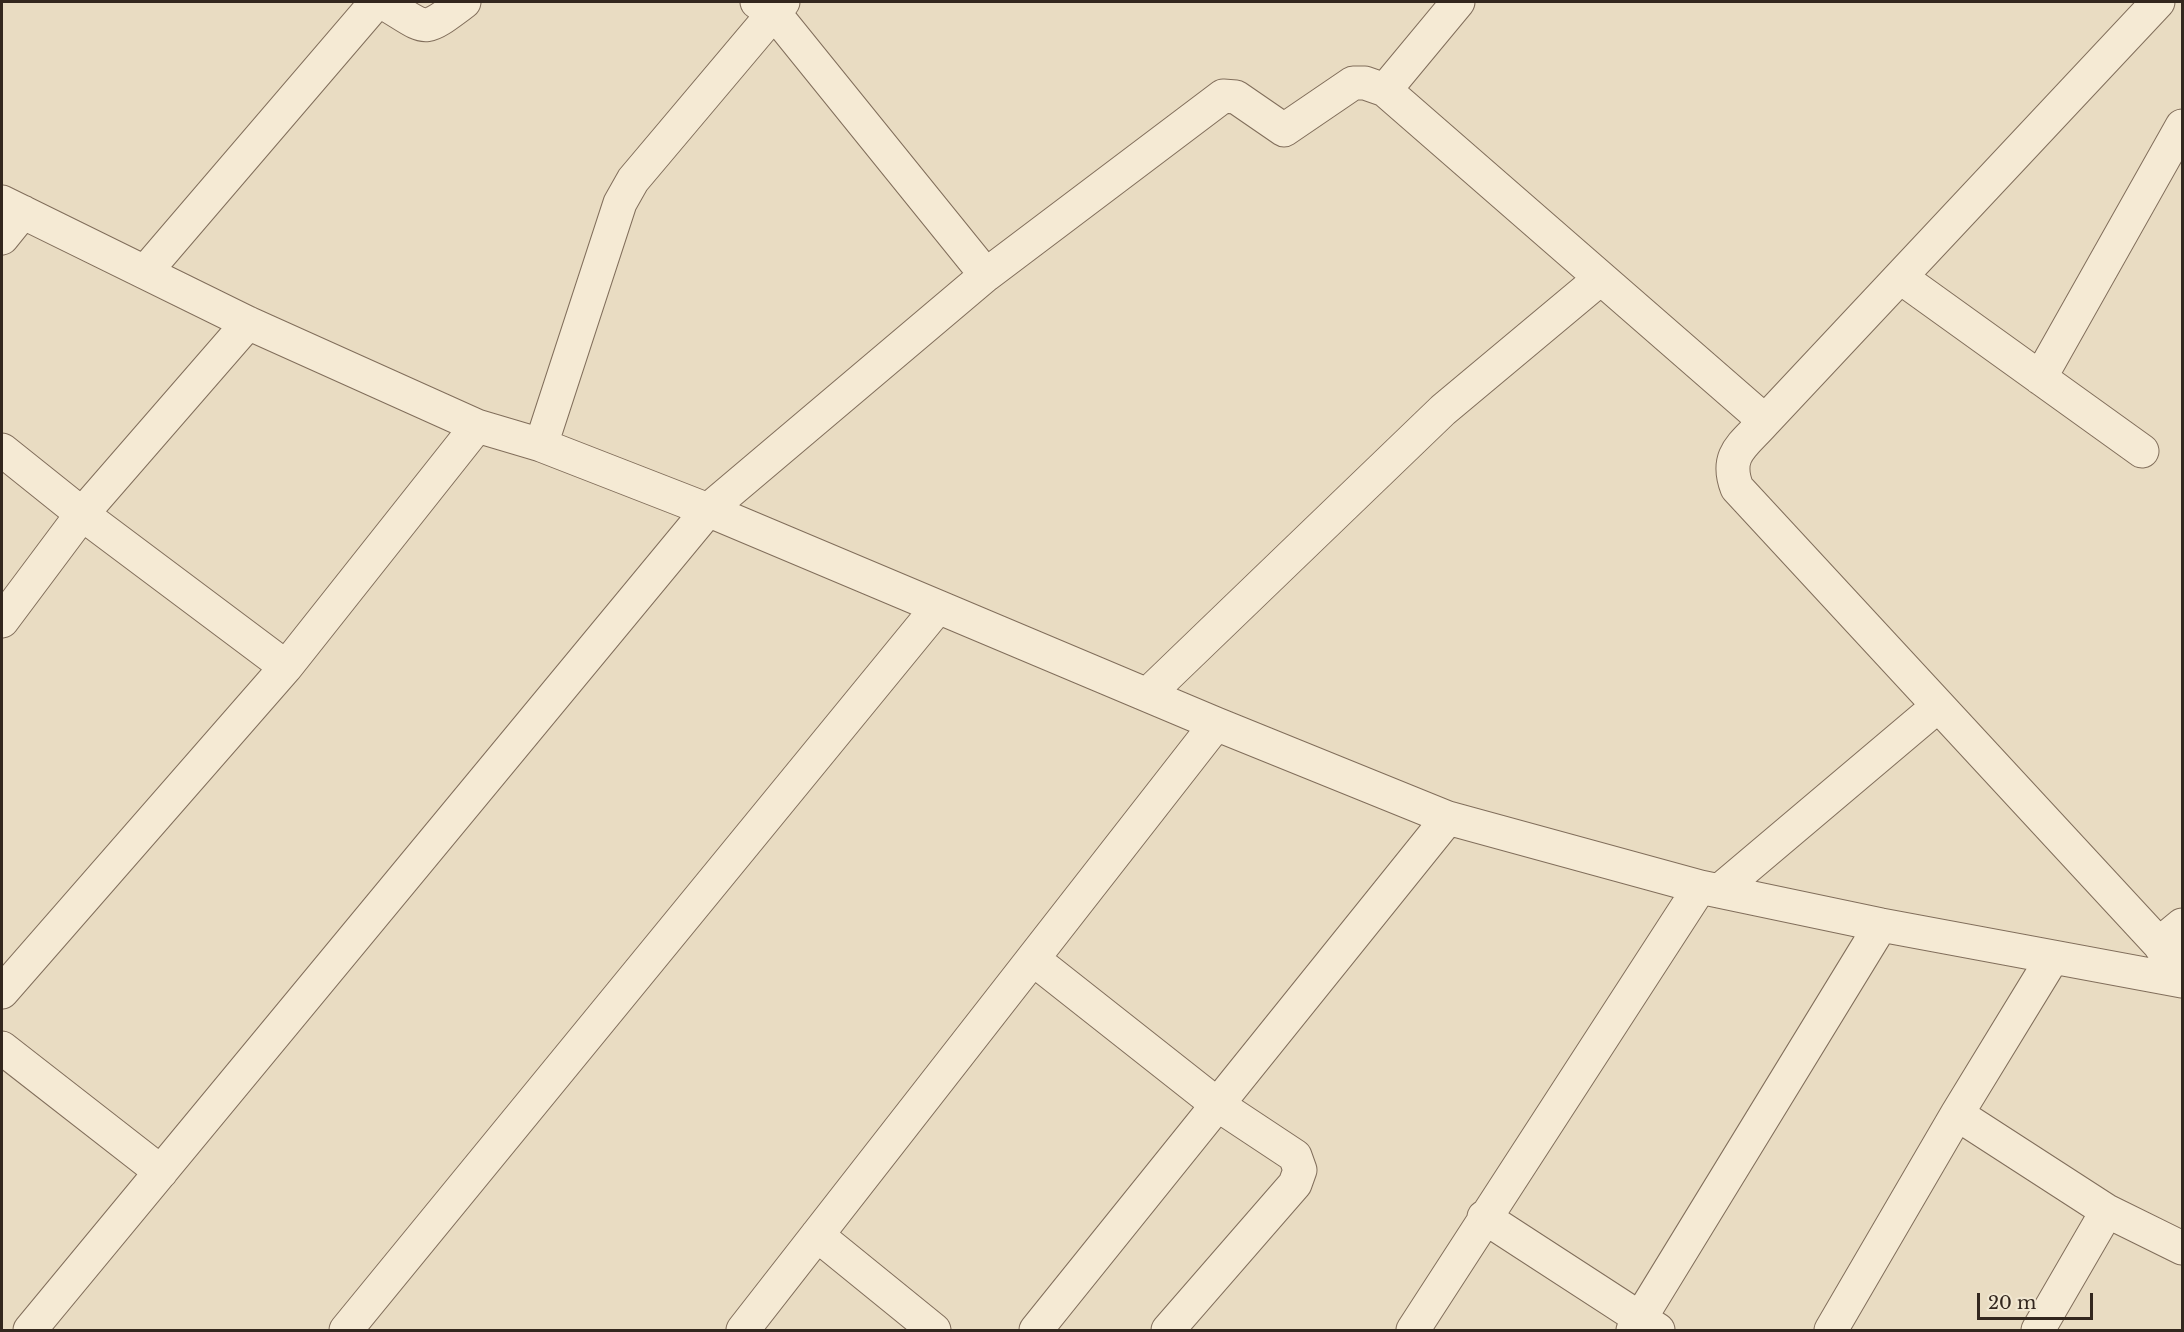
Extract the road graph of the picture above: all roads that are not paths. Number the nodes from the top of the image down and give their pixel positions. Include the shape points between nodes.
1 (464, 2) edge
2 (1458, 2) edge
3 (2158, 2) edge
4 (771, 6) edge
5 (1385, 90) junction
6 (2182, 126) edge
7 (12, 207) edge
8 (2, 238) edge
9 (146, 271) junction
10 (986, 275) junction
11 (1899, 277) junction
12 (1601, 278) junction
13 (248, 323) junction
14 (2040, 378) junction
15 (1765, 421) junction
16 (477, 426) junction
17 (541, 445) junction
18 (2, 450) edge
19 (2142, 452) dead end
20 (708, 510) junction
21 (82, 514) junction
22 (938, 607) junction
23 (2, 621) edge
24 (286, 667) junction
25 (1148, 694) junction
26 (1938, 706) junction
27 (1216, 724) junction
28 (1448, 818) junction
29 (1710, 889) junction
30 (1881, 925) junction
31 (2171, 935) edge
32 (2053, 957) junction
33 (1033, 960) junction
34 (2182, 979) edge
35 (2, 992) edge
36 (2, 1048) edge
37 (1218, 1105) junction
38 (1957, 1114) junction
39 (161, 1172) junction
40 (2108, 1211) junction
41 (1484, 1217) junction
42 (817, 1235) junction
43 (2182, 1248) edge
44 (1644, 1327) edge
45 (30, 1330) edge
46 (346, 1330) edge
47 (743, 1330) edge
48 (934, 1330) edge
49 (1036, 1330) edge
50 (1168, 1330) edge
51 (1413, 1330) edge
52 (1832, 1330) edge
53 (2038, 1330) edge

1 - 9 street via 431,26 423,26 384,3 374,6
2 - 5 street
3 - 11 street
4 - 10 street
4 - 17 street via 633,180 620,203
5 - 10 street via 1353,82 1284,130 1236,97 1223,96
5 - 12 street
6 - 14 street
7 - 8 street
7 - 9 street
9 - 13 street
10 - 20 street
11 - 14 street
11 - 15 street
12 - 15 street
12 - 25 street via 1443,410
13 - 16 street
13 - 21 street
14 - 19 street
15 - 26 street via 1735,454 1730,471 1737,488
16 - 17 street
16 - 24 street
17 - 20 street
18 - 21 street
20 - 22 street
20 - 39 street
21 - 23 street
21 - 24 street
22 - 25 street
22 - 46 street
24 - 35 street
25 - 27 street
26 - 29 street
26 - 31 street
27 - 28 street
27 - 33 street
28 - 29 street
28 - 37 street
29 - 30 street
29 - 41 street
30 - 32 street
30 - 44 street
31 - 34 street
32 - 34 street
32 - 38 street
33 - 37 street
33 - 42 street
36 - 39 street
37 - 49 street
37 - 50 street via 1295,1156 1300,1170 1295,1184
38 - 40 street
38 - 52 street
39 - 45 street
40 - 43 street
40 - 53 street
41 - 44 street
41 - 51 street
42 - 47 street
42 - 48 street

